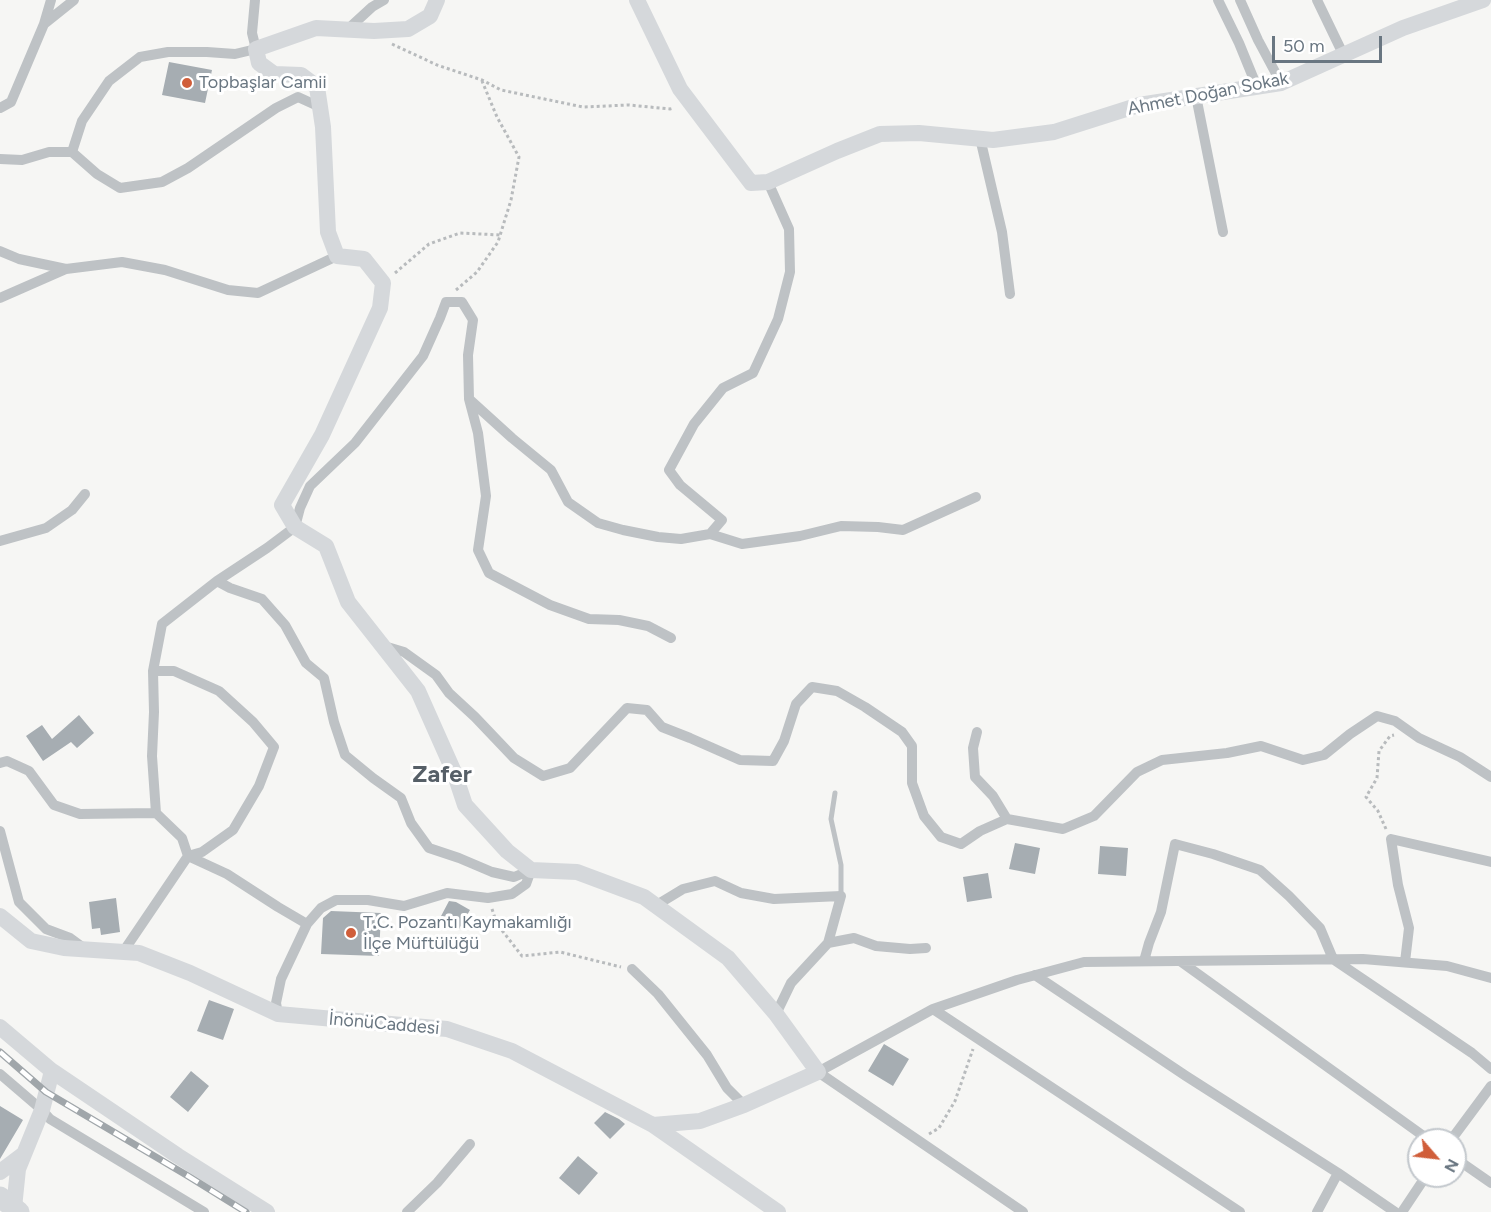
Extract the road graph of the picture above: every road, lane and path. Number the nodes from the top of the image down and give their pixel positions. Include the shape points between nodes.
1 (51, 0) edge
2 (74, 0) edge
3 (255, 0) edge
4 (384, 0) edge
5 (437, 0) edge
6 (637, 0) edge
7 (1218, 0) edge
8 (1240, 0) edge
9 (1317, 0) edge
10 (1483, 0) edge
11 (44, 24) junction
12 (347, 30) junction
13 (374, 31) junction
14 (256, 49) junction
15 (1344, 56) junction
16 (482, 80) junction
17 (1281, 83) junction
18 (1257, 87) junction
19 (1196, 96) junction
20 (691, 104) junction
21 (320, 106) junction
22 (0, 108) edge
23 (980, 138) junction
24 (72, 152) junction
25 (0, 159) edge
26 (768, 182) junction
27 (1223, 232) dead end
28 (500, 235) junction
29 (0, 252) edge
30 (337, 256) junction
31 (66, 268) junction
32 (382, 283) junction
33 (1010, 294) dead end
34 (0, 298) edge
35 (446, 302) junction
36 (469, 399) junction
37 (85, 494) dead end
38 (976, 497) dead end
39 (295, 527) junction
40 (710, 534) junction
41 (0, 541) edge
42 (217, 581) junction
43 (671, 638) dead end
44 (381, 645) junction
45 (153, 671) junction
46 (977, 732) dead end
47 (1414, 735) junction
48 (0, 763) edge
49 (1491, 777) edge
50 (835, 793) dead end
51 (156, 813) junction
52 (1007, 819) junction
53 (0, 831) edge
54 (1391, 839) junction
55 (188, 856) junction
56 (1491, 862) edge
57 (531, 870) junction
58 (841, 896) junction
59 (488, 898) junction
60 (656, 906) junction
61 (0, 916) edge
62 (307, 924) junction
63 (828, 943) junction
64 (926, 948) dead end
65 (86, 950) junction
66 (123, 952) junction
67 (1334, 959) junction
68 (1144, 961) junction
69 (1180, 961) junction
70 (1405, 962) junction
71 (632, 969) joint
72 (1035, 975) junction
73 (1491, 978) edge
74 (933, 1009) junction
75 (278, 1014) junction
76 (776, 1014) junction
77 (0, 1027) edge
78 (977, 1039) junction
79 (1491, 1069) edge
80 (52, 1071) junction
81 (818, 1072) junction
82 (0, 1074) edge
83 (1491, 1086) edge
84 (744, 1105) junction
85 (42, 1110) junction
86 (653, 1125) junction
87 (1412, 1128) edge
88 (1459, 1128) edge
89 (918, 1141) junction
90 (470, 1144) dead end
91 (25, 1153) junction
92 (1467, 1166) edge
93 (0, 1172) edge
94 (1338, 1173) junction
95 (1491, 1183) edge
96 (1418, 1188) edge
97 (12, 1207) edge
98 (204, 1212) edge
99 (267, 1212) edge
100 (407, 1212) edge
101 (778, 1212) edge
102 (1023, 1212) edge
103 (1240, 1212) edge
104 (1317, 1212) edge
105 (1395, 1212) edge
106 (1402, 1212) edge

1 - 11 street
2 - 11 street
3 - 14 street via 252,33
4 - 12 street
5 - 13 street via 430,16 408,29
6 - 20 street
7 - 18 street
8 - 17 street
9 - 15 street
10 - 15 street, Ahmet Doğan Sokak via 1403,28
11 - 22 street via 11,102
12 - 13 street
12 - 14 street via 316,28
13 - 16 path via 396,47
14 - 21 street via 259,63 274,74 301,75 317,87
14 - 24 street via 235,54 168,52 140,57 109,81 82,121
15 - 17 street, Ahmet Doğan Sokak
16 - 20 path via 501,90 583,107 629,105 670,109
16 - 28 path via 519,157
17 - 18 street, Ahmet Doğan Sokak
18 - 19 street, Ahmet Doğan Sokak
19 - 23 street, Ahmet Doğan Sokak via 1139,105 1054,132 993,140
19 - 27 street
20 - 26 street via 751,183
21 - 24 street via 298,96 162,182 120,188
21 - 30 street via 328,232
23 - 26 street, Ahmet Doğan Sokak via 880,134
23 - 33 street via 1002,232
24 - 25 street via 49,152 22,160
26 - 40 street via 789,229 790,272 778,319 753,373 723,388 694,424 669,470 680,485 722,520
28 - 32 path via 460,233 429,244
28 - 35 path via 477,272
29 - 31 street
30 - 31 street via 258,293 228,290 165,270 122,262
30 - 32 street via 364,259
31 - 34 street
32 - 39 street via 380,308 366,340 322,435 282,505
35 - 36 street via 462,302 472,320
35 - 39 street via 423,356 355,443 310,486
36 - 40 street via 551,470 568,502 598,524 658,537 681,539
36 - 43 street via 486,496 478,550 489,573 550,605 589,619 648,626
37 - 41 street via 72,510 46,528
38 - 40 street via 903,530 841,526 742,544
39 - 42 street
39 - 44 street via 326,546 348,602
42 - 45 street via 162,624
42 - 57 street via 262,598 285,625 306,663 324,678 345,755 401,798 411,823 429,848 514,877
44 - 52 street via 404,652 436,675 513,758 543,776 570,768 627,708 647,710 662,727 740,760 773,761 796,704 813,687 837,691 902,732 912,746 912,783 924,816 941,837 962,844
44 - 57 street via 418,691 465,805 507,851
45 - 51 street
45 - 55 street via 174,671 219,691 274,747 259,786 233,830 202,852
46 - 52 street via 973,748 975,777
47 - 49 street
47 - 52 street via 1395,721 1377,716 1324,755 1303,760 1261,746 1162,760 1137,772 1094,816 1062,829
47 - 54 path via 1390,736 1379,751 1377,778 1366,797 1378,811
48 - 51 street via 7,761 29,771 54,805 80,814
50 - 58 lane via 831,819 841,865
51 - 55 street via 182,838
53 - 65 street via 19,902 46,929 70,938
54 - 56 street
54 - 70 street via 1409,928
55 - 62 street via 227,874
55 - 66 street
57 - 59 street via 526,884 512,894
57 - 60 street via 577,872 644,897
58 - 60 street via 774,899 741,893 715,881 683,889
58 - 63 street
59 - 62 street via 447,893 404,906 336,900 321,908
59 - 71 path via 497,924 522,956 560,952
60 - 76 street via 728,958
61 - 65 street, İnönüCaddesi via 31,941
62 - 75 street via 281,979
63 - 64 street via 855,938 876,946
63 - 76 street via 791,983
65 - 66 street, İnönüCaddesi
66 - 75 street, İnönüCaddesi via 139,953 190,973
67 - 68 street via 1320,928 1260,870 1175,844 1161,912
67 - 69 street
67 - 70 street
67 - 79 street
68 - 69 street
68 - 72 street via 1084,962
69 - 87 street
70 - 73 street via 1447,966
71 - 84 street via 658,994 707,1055 727,1088
72 - 74 street
72 - 94 street
74 - 78 street
74 - 81 street
75 - 86 street, İnönüCaddesi via 447,1029 512,1051
76 - 81 street
77 - 80 street
78 - 89 path via 955,1101 939,1128
78 - 103 street
80 - 85 street
80 - 99 street
81 - 84 street
81 - 89 street
82 - 85 street
83 - 88 street
84 - 86 street via 700,1121
85 - 91 street
85 - 98 street via 50,1119
86 - 101 street, İnönüCaddesi
89 - 102 street
90 - 100 street
91 - 93 street
91 - 97 street via 18,1169
92 - 95 street
94 - 104 street
94 - 105 street
96 - 106 street

